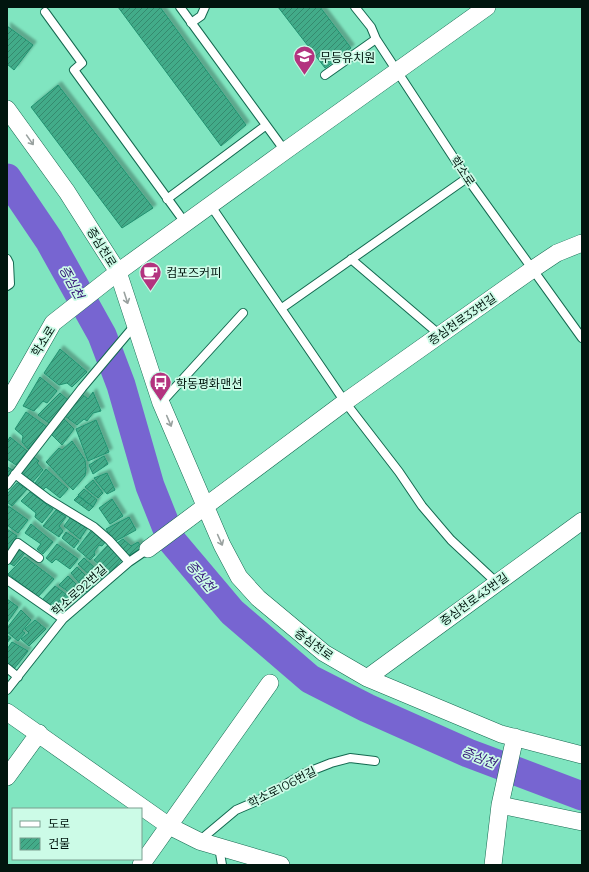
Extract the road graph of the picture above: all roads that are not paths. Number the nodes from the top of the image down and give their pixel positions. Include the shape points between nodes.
1 (180, 7) edge
2 (205, 7) edge
3 (355, 7) edge
4 (487, 7) edge
5 (45, 12) dead end
6 (191, 23) junction
7 (376, 39) junction
8 (396, 71) junction
9 (325, 75) dead end
10 (7, 109) edge
11 (265, 126) junction
12 (284, 151) junction
13 (467, 178) junction
14 (167, 199) junction
15 (211, 206) junction
16 (186, 224) junction
17 (582, 243) edge
18 (7, 259) edge
19 (351, 259) junction
20 (533, 269) junction
21 (118, 272) junction
22 (7, 286) edge
23 (282, 308) junction
24 (243, 313) dead end
25 (135, 324) junction
26 (440, 335) junction
27 (582, 338) edge
28 (345, 402) junction
29 (161, 403) junction
30 (7, 404) edge
31 (15, 474) junction
32 (7, 485) edge
33 (205, 506) junction
34 (582, 521) edge
35 (148, 549) joint
36 (39, 558) dead end
37 (7, 560) edge
38 (129, 562) junction
39 (7, 580) edge
40 (497, 583) junction
41 (63, 619) junction
42 (7, 668) edge
43 (18, 677) junction
44 (367, 678) junction
45 (270, 683) dead end
46 (7, 690) edge
47 (7, 712) edge
48 (39, 733) junction
49 (515, 738) junction
50 (582, 755) edge
51 (376, 761) dead end
52 (7, 777) edge
53 (500, 805) junction
54 (582, 822) edge
55 (169, 826) junction
56 (199, 840) junction
57 (219, 847) junction
58 (141, 865) edge
59 (222, 865) edge
60 (281, 865) edge
61 (493, 865) edge

1 - 6 lane
2 - 6 lane via 201,16
3 - 7 lane
4 - 8 street, 학소로
5 - 14 lane via 82,63 74,70
6 - 11 lane
7 - 8 lane
7 - 9 lane
8 - 12 street, 학소로
8 - 13 lane, 학소로
10 -> 21 street, 증심천로 via 67,192
11 - 12 lane
11 - 14 lane
12 - 15 street, 학소로
13 - 19 lane
13 - 20 lane, 학소로
14 - 16 lane
15 - 16 street, 학소로
15 - 23 lane
16 - 21 street, 학소로
17 - 20 street, 증심천로33번길 via 557,254
18 - 22 lane via 10,284
19 - 23 lane
19 - 26 lane
20 - 26 street, 증심천로33번길
20 - 27 lane, 학소로
21 -> 25 street, 증심천로
21 - 30 street, 학소로 via 53,323
23 - 28 lane
24 - 29 lane
25 - 29 street, 증심천로
25 - 31 lane
26 - 28 street, 증심천로33번길
28 - 33 street, 증심천로33번길
28 - 40 lane via 422,506 451,540
29 -> 33 street, 증심천로
31 - 32 lane
31 - 38 lane via 48,499 94,527
33 - 35 street, 증심천로33번길
33 -> 44 street, 증심천로 via 239,577 258,598 324,653
34 - 40 street, 증심천로43번길
35 - 38 lane, 학소로92번길
36 - 37 lane via 18,542
38 - 41 lane, 학소로92번길
39 - 41 lane
40 - 44 street, 증심천로43번길
41 - 43 lane, 학소로92번길
42 - 43 lane
43 - 46 lane, 학소로92번길
44 - 49 street, 증심천로 via 470,722
45 - 55 street
47 - 48 street
48 - 52 street
48 - 55 street
49 - 50 street, 증심천로
49 - 53 street
51 - 56 lane, 학소로106번길 via 350,758 303,774 259,800 236,810
53 - 54 street
53 - 61 street
55 - 56 street
55 - 58 street
56 - 57 street
57 - 59 lane
57 - 60 street

